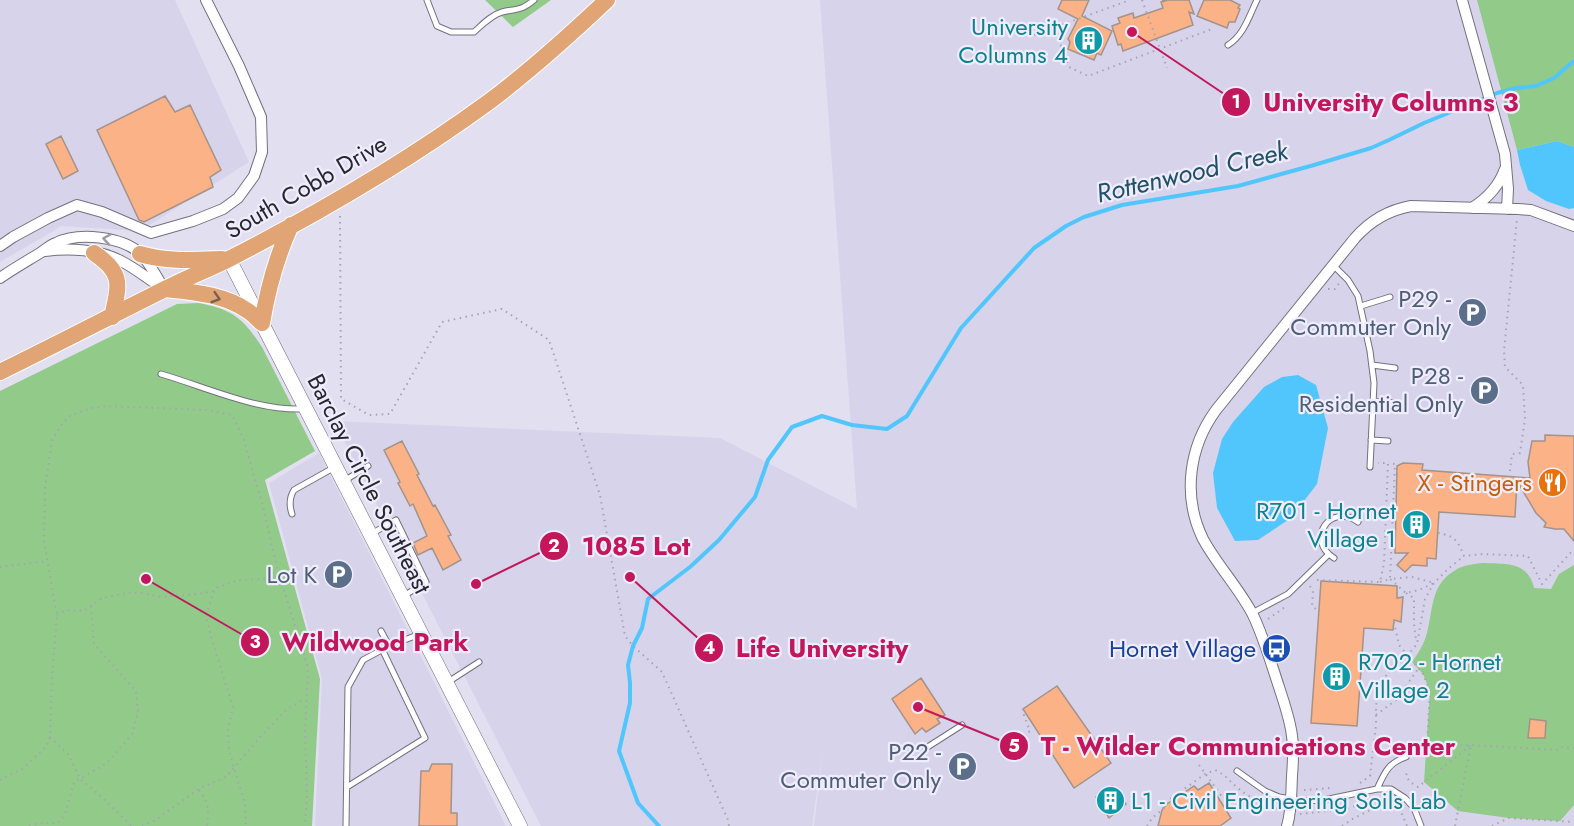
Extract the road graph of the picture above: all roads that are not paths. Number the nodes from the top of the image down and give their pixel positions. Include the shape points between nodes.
1 (206, 0) edge
2 (427, 0) edge
3 (534, 0) edge
4 (607, 0) edge
5 (1257, 0) edge
6 (1462, 0) edge
7 (1228, 45) dead end
8 (1506, 165) junction
9 (1472, 208) junction
10 (1512, 209) junction
11 (291, 225) junction
12 (1574, 226) edge
13 (0, 246) edge
14 (43, 252) junction
15 (94, 253) junction
16 (140, 254) junction
17 (229, 259) junction
18 (1333, 265) junction
19 (0, 278) edge
20 (164, 289) junction
21 (1390, 297) dead end
22 (1361, 306) junction
23 (112, 317) junction
24 (262, 323) junction
25 (1372, 365) junction
26 (1395, 368) dead end
27 (0, 372) edge
28 (160, 374) dead end
29 (1373, 401) junction
30 (1395, 403) dead end
31 (305, 409) junction
32 (1371, 440) junction
33 (1388, 441) dead end
34 (1370, 464) road end
35 (368, 466) dead end
36 (335, 467) junction
37 (342, 482) junction
38 (292, 514) dead end
39 (1358, 522) dead end
40 (370, 535) junction
41 (401, 597) junction
42 (1257, 611) junction
43 (381, 632) dead end
44 (420, 634) junction
45 (389, 646) junction
46 (382, 649) junction
47 (479, 662) dead end
48 (446, 683) junction
49 (962, 725) dead end
50 (926, 748) dead end
51 (1406, 757) dead end
52 (1236, 771) dead end
53 (347, 787) junction
54 (1377, 789) junction
55 (1291, 799) junction
56 (346, 826) edge
57 (519, 826) edge
58 (1287, 826) edge
59 (1421, 826) edge

1 - 13 street via 261,117 262,152 254,176 238,198 223,210 152,233 77,205
2 - 3 lane via 437,26 451,32 474,32 500,12 523,9
4 - 11 main road, South Cobb Drive via 491,100 422,147
5 - 7 lane via 1242,32
6 - 8 street
8 - 9 street via 1494,190
8 - 10 street
9 - 10 street
9 - 18 street via 1411,206 1394,210 1366,227
10 - 12 street via 1531,210
11 - 17 main road, South Cobb Drive
11 - 24 main road via 274,268
14 - 15 street
16 -> 14 street via 127,244 94,238 62,240
14 - 19 street
15 - 20 street via 120,260
15 - 23 main road via 116,274 118,288
16 - 17 main road via 174,260
16 - 20 street
17 - 20 main road, South Cobb Drive
17 - 24 street, Barclay Circle Southeast
18 - 22 lane via 1345,276
18 - 42 street via 1216,410 1202,432 1193,460 1191,500 1203,538
20 - 23 main road, South Cobb Drive
20 -> 24 main road via 218,298 248,311
21 - 22 lane
22 - 25 lane
23 - 27 main road, South Cobb Drive
24 - 31 street, Barclay Circle Southeast
25 - 26 lane
25 - 29 lane
28 - 31 lane via 242,401
29 - 30 lane
29 - 32 lane
31 - 36 street, Barclay Circle Southeast
32 - 33 lane
32 - 34 lane
35 - 37 lane
36 - 37 street, Barclay Circle Southeast
36 - 38 lane via 291,493
37 - 40 street, Barclay Circle Southeast
39 - 42 lane via 1342,516 1326,523 1321,539 1331,556 1288,594
40 - 41 street, Barclay Circle Southeast
40 - 41 lane via 396,520 426,582
41 - 44 street, Barclay Circle Southeast
42 - 55 street via 1292,732
43 - 45 lane
44 - 45 lane
44 - 48 street, Barclay Circle Southeast
45 - 46 lane
46 - 53 lane via 363,660 348,687
46 - 53 lane via 424,738
47 - 48 lane
48 - 57 street, Barclay Circle Southeast
49 - 50 lane
51 - 54 lane via 1389,766
52 - 55 lane via 1265,791
53 - 56 lane
54 - 55 lane via 1324,800
54 - 59 lane via 1391,789 1405,798
55 - 58 street

